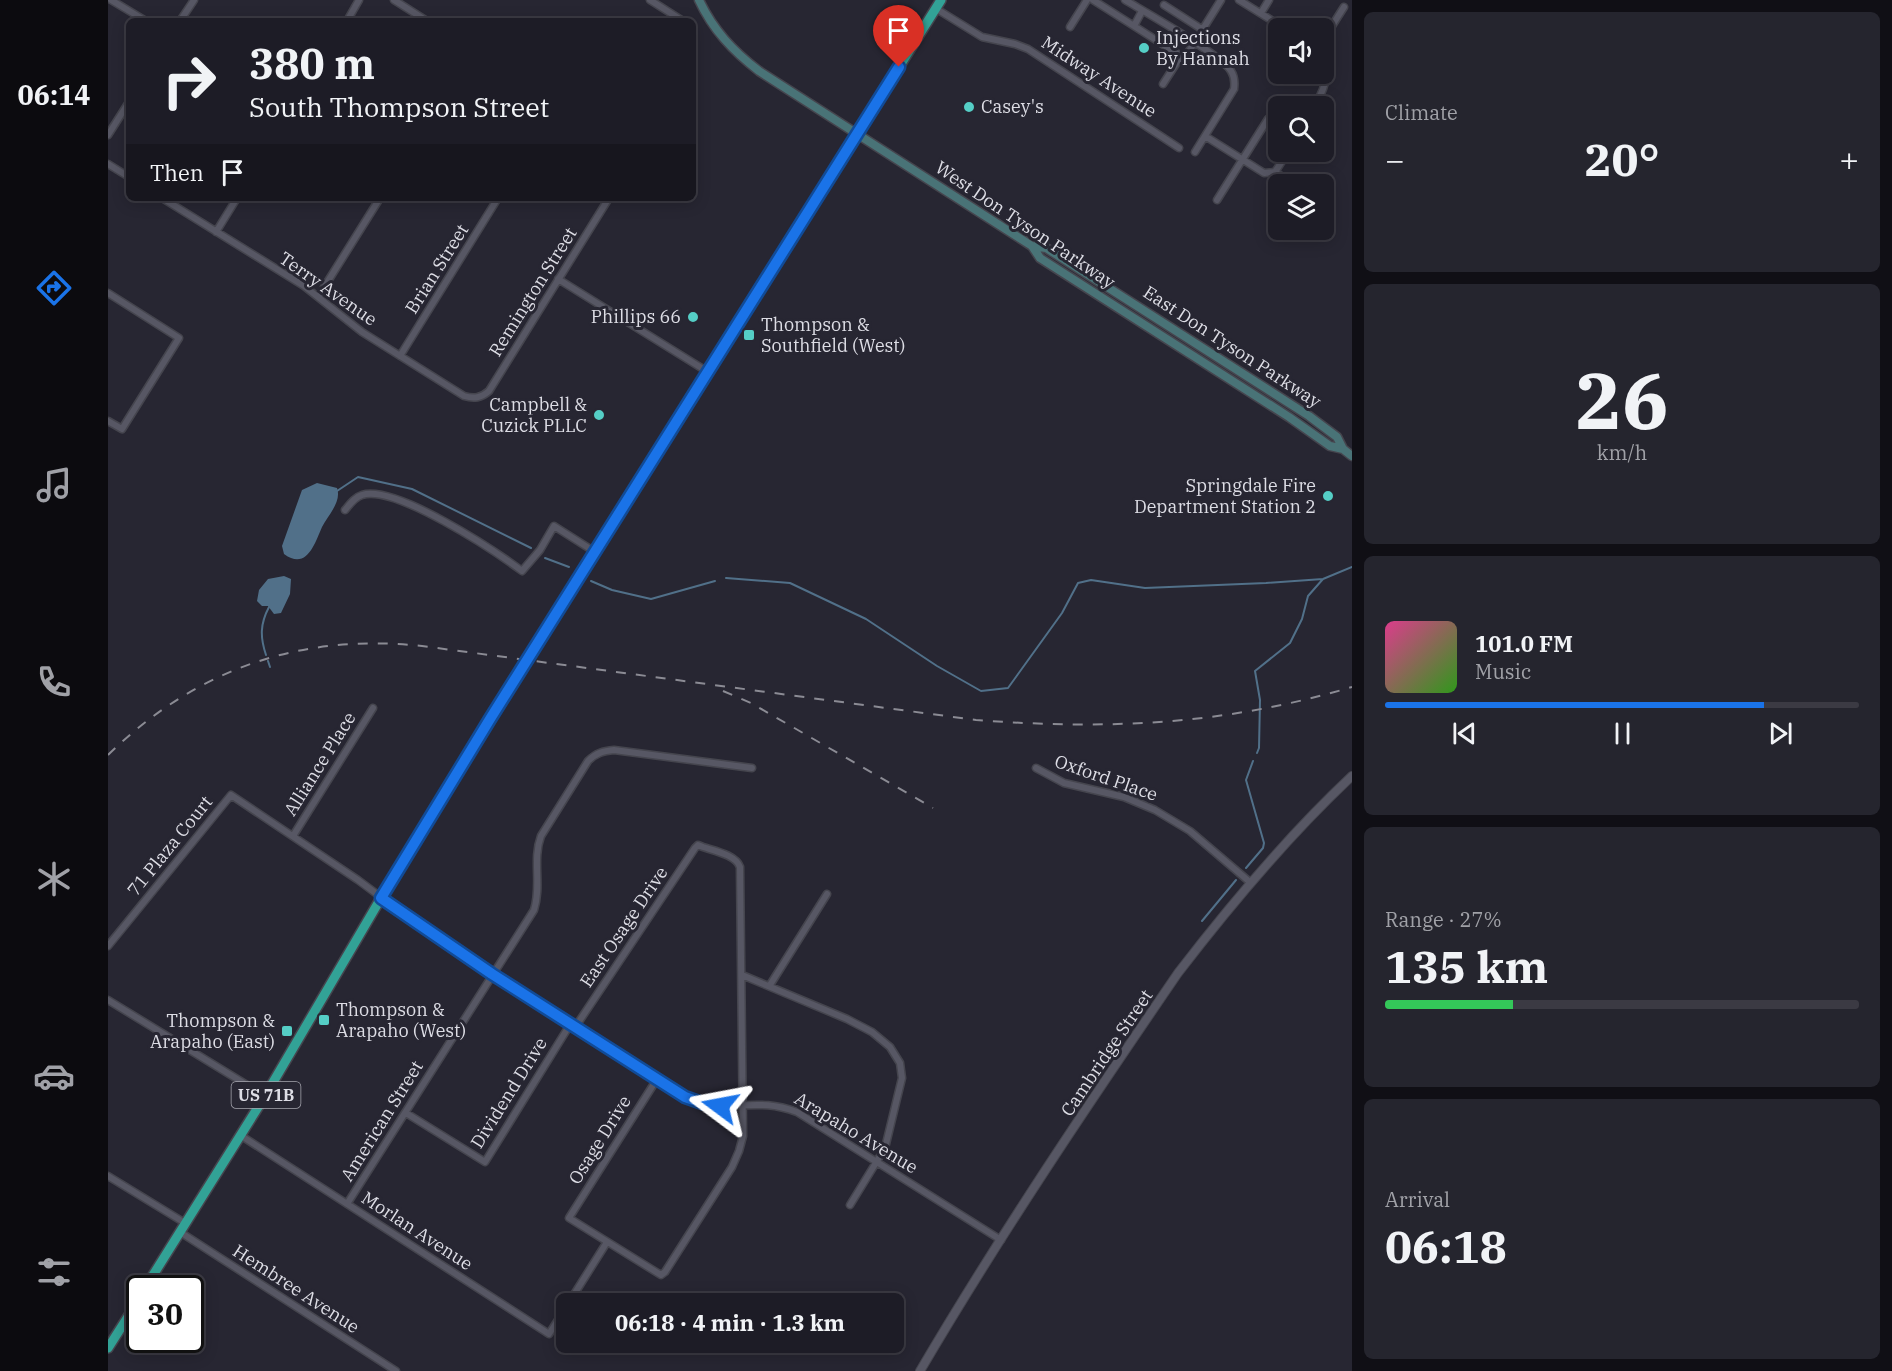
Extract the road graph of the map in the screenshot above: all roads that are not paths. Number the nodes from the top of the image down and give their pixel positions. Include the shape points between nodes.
1 (111, 0) edge
2 (194, 0) edge
3 (360, 0) edge
4 (394, 0) edge
5 (650, 0) edge
6 (699, 0) edge
7 (1087, 0) edge
8 (1093, 0) edge
9 (1125, 0) edge
10 (1221, 0) edge
11 (1239, 0) edge
12 (1269, 0) edge
13 (938, 4) edge
14 (1164, 4) dead end
15 (1344, 7) dead end
16 (1142, 11) junction
17 (1261, 13) junction
18 (141, 18) edge
19 (182, 18) edge
20 (348, 18) edge
21 (422, 18) edge
22 (677, 18) edge
23 (1269, 18) edge
24 (1334, 23) edge
25 (1134, 26) junction
26 (1070, 27) dead end
27 (1203, 30) junction
28 (1194, 43) junction
29 (1180, 56) junction
30 (1163, 84) dead end
31 (126, 107) edge
32 (1268, 121) edge
33 (857, 134) junction
34 (108, 135) edge
35 (1205, 136) junction
36 (1179, 148) dead end
37 (1195, 152) dead end
38 (1242, 160) junction
39 (1282, 162) edge
40 (108, 164) edge
41 (1275, 172) junction
42 (1278, 174) edge
43 (126, 175) edge
44 (1217, 200) dead end
45 (167, 201) edge
46 (235, 201) edge
47 (378, 201) edge
48 (496, 201) edge
49 (607, 201) edge
50 (216, 232) junction
51 (558, 279) junction
52 (108, 293) edge
53 (318, 297) junction
54 (400, 356) junction
55 (708, 372) junction
56 (478, 398) joint
57 (108, 421) edge
58 (1352, 456) edge
59 (345, 510) dead end
60 (595, 552) junction
61 (373, 708) dead end
62 (752, 768) dead end
63 (1036, 768) dead end
64 (1352, 776) edge
65 (293, 836) junction
66 (1251, 883) junction
67 (828, 894) dead end
68 (381, 898) junction
69 (108, 946) edge
70 (492, 974) junction
71 (742, 975) junction
72 (770, 985) junction
73 (108, 1000) edge
74 (573, 1025) junction
75 (657, 1078) junction
76 (265, 1096) junction
77 (742, 1105) junction
78 (406, 1113) junction
79 (240, 1135) junction
80 (877, 1161) junction
81 (108, 1176) edge
82 (347, 1204) junction
83 (850, 1205) dead end
84 (185, 1222) junction
85 (180, 1232) junction
86 (1001, 1240) junction
87 (607, 1242) junction
88 (153, 1275) edge
89 (575, 1293) edge
90 (126, 1320) edge
91 (556, 1323) edge
92 (108, 1348) edge
93 (396, 1371) edge
94 (920, 1371) edge

1 - 18 street
2 - 19 street
3 - 20 street
4 - 21 street
5 - 22 street
6 - 33 main road, West Don Tyson Parkway via 718,33 738,54
7 - 26 street
8 - 25 street
9 - 16 street
10 - 27 street
11 - 17 street
12 - 17 street
13 - 33 highway, US 71B
13 - 36 street, Midway Avenue via 982,38 1028,49
14 - 27 street
15 - 24 street
16 - 25 street
16 - 28 street
17 - 23 street
25 - 29 street
27 - 28 street
28 - 29 street via 1186,56
28 - 35 street via 1224,63 1235,80 1231,97
29 - 30 street
31 - 34 street
32 - 38 street
33 - 55 highway, US 71B
33 - 58 main road, West Don Tyson Parkway via 1032,246 1040,258 1330,446
35 - 37 street
35 - 38 street
38 - 41 street via 1264,173
38 - 44 street
39 - 41 street
40 - 43 street
41 - 42 street
45 - 50 street, Terry Avenue
46 - 50 street
47 - 53 street
48 - 54 street, Brian Street
49 - 51 street, Remington Street
50 - 53 street, Terry Avenue
51 - 55 street
51 - 56 street, Remington Street via 489,391
52 - 57 street via 179,338 122,429
53 - 54 street, Terry Avenue
54 - 56 street, Terry Avenue via 464,396
55 - 60 highway, US 71B
59 - 60 street via 361,495 392,498 434,515 522,571 554,526
60 - 68 highway, US 71B
61 - 65 street, Alliance Place
62 - 70 street, American Street via 614,750 595,755 541,836 537,846 538,899
63 - 66 street, Oxford Place via 1064,783 1124,797 1155,810 1190,831
64 - 66 street, Cambridge Street
65 - 68 street, 71 Plaza Court
65 - 69 street, 71 Plaza Court via 231,795
66 - 86 street, Cambridge Street via 1178,973
67 - 72 street
68 - 70 street, Arapaho Avenue
68 - 76 highway, US 71B
70 - 74 street, Arapaho Avenue
70 - 78 street, American Street
71 - 72 street
71 - 74 street, East Osage Drive via 738,861 698,845
71 - 77 street
72 - 80 street via 872,1032 900,1062 902,1078 885,1148
73 - 76 street
74 - 75 street, Arapaho Avenue
74 - 78 street, Dividend Drive via 484,1162
75 - 77 street, Arapaho Avenue via 685,1097 702,1103
75 - 87 street, Osage Drive via 569,1218
76 - 79 highway, US 71B
77 - 80 street, Arapaho Avenue via 764,1103 797,1112
77 - 87 street via 743,1136 732,1167 665,1272 655,1273
78 - 82 street, American Street
79 - 82 street, Morlan Avenue
79 - 84 highway, US 71B
80 - 83 street
80 - 86 street, Arapaho Avenue
81 - 84 street
82 - 91 street, Morlan Avenue via 549,1334
84 - 85 highway, US 71B
85 - 88 highway, US 71B
85 - 93 street, Hembree Avenue
86 - 94 street, Cambridge Street
87 - 89 street, Morlan Avenue
90 - 92 highway

